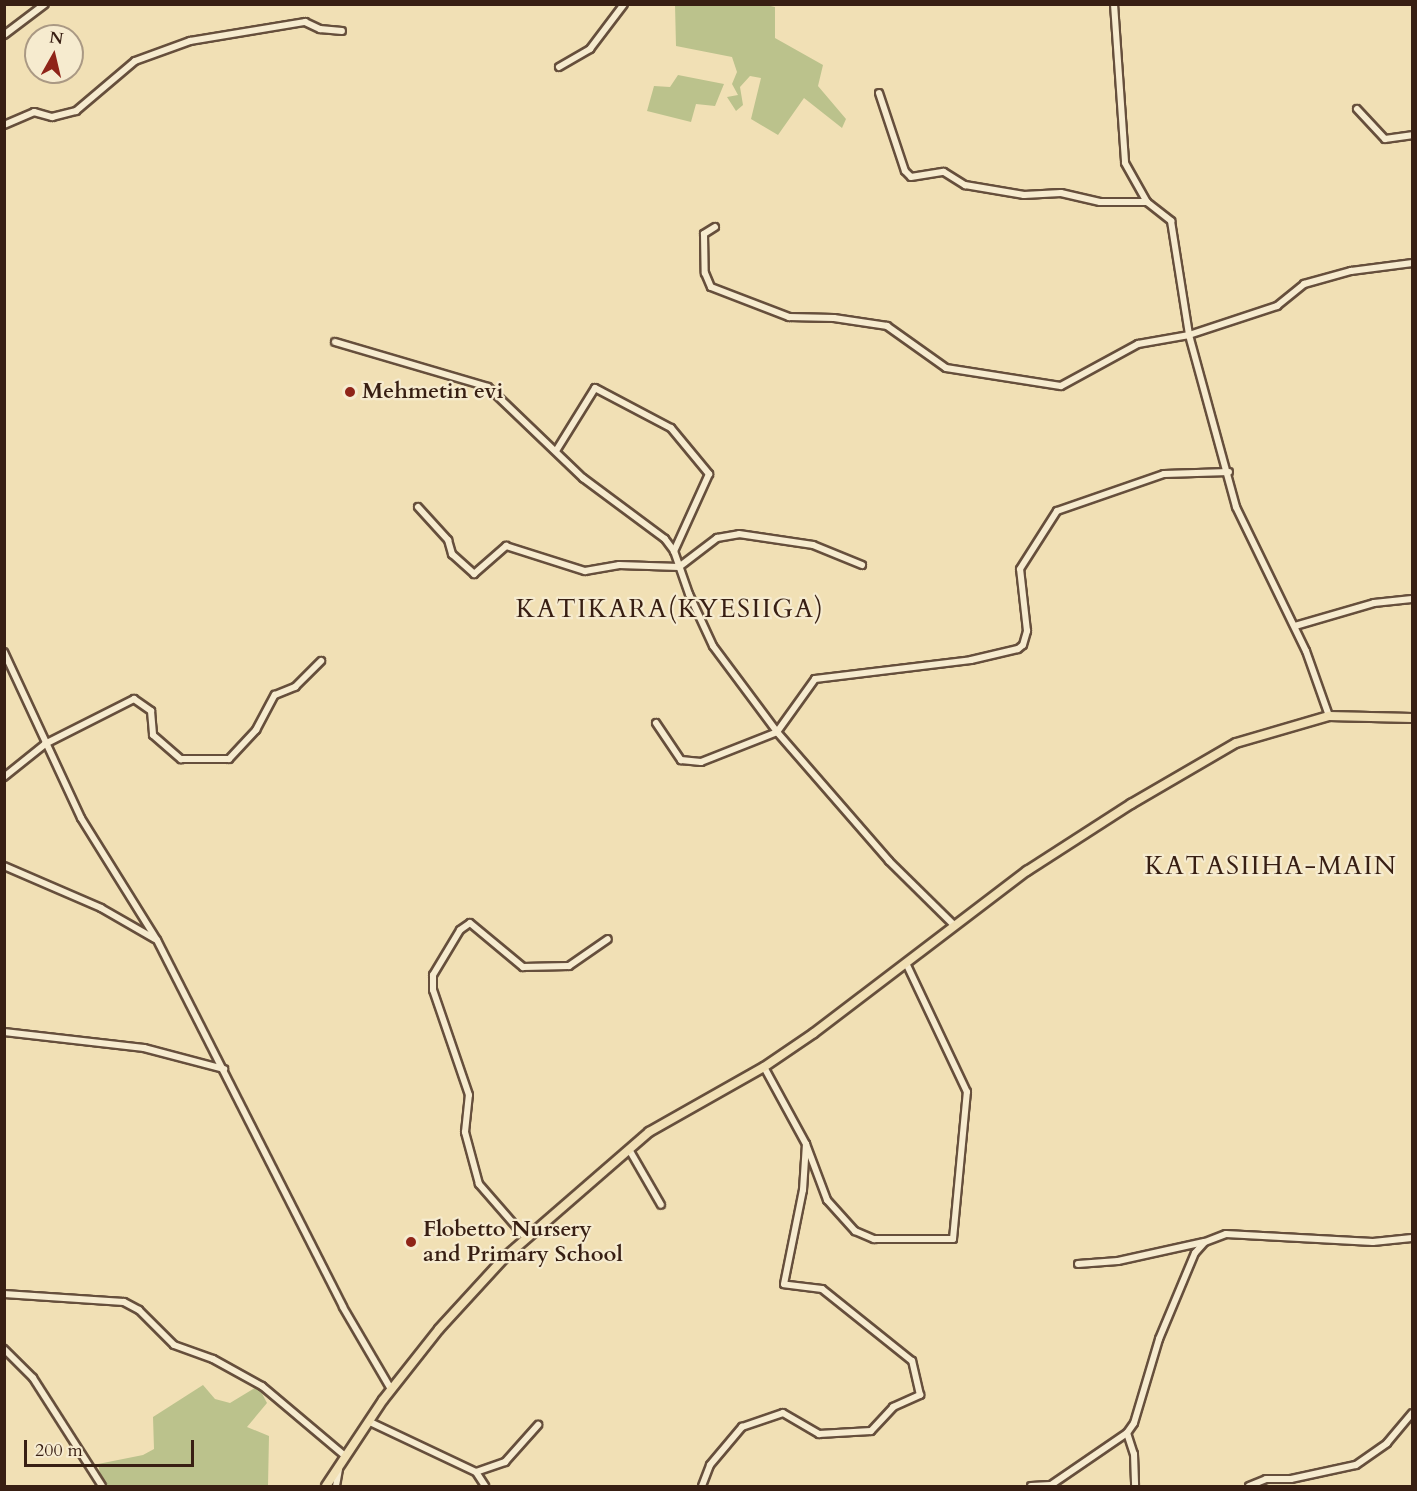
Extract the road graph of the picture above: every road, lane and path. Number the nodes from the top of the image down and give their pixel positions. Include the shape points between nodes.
1 (45, 4) edge
2 (624, 4) edge
3 (1114, 4) edge
4 (342, 31) dead end
5 (4, 35) edge
6 (559, 67) dead end
7 (879, 93) dead end
8 (1356, 109) dead end
9 (4, 125) edge
10 (1413, 135) edge
11 (1147, 202) junction
12 (715, 227) dead end
13 (1413, 263) edge
14 (1189, 334) junction
15 (335, 342) dead end
16 (556, 452) junction
17 (1229, 471) junction
18 (418, 507) dead end
19 (675, 551) junction
20 (862, 565) dead end
21 (680, 567) junction
22 (1413, 599) edge
23 (1295, 626) junction
24 (4, 652) edge
25 (321, 661) dead end
26 (1329, 716) junction
27 (1413, 718) edge
28 (656, 723) dead end
29 (777, 732) junction
30 (45, 744) junction
31 (4, 777) edge
32 (4, 866) edge
33 (954, 925) junction
34 (608, 939) dead end
35 (158, 940) junction
36 (906, 963) junction
37 (4, 1032) edge
38 (764, 1066) junction
39 (224, 1069) junction
40 (806, 1144) junction
41 (630, 1151) junction
42 (661, 1205) dead end
43 (526, 1238) junction
44 (1413, 1238) edge
45 (1205, 1242) junction
46 (1078, 1264) dead end
47 (4, 1294) edge
48 (4, 1349) edge
49 (391, 1389) junction
50 (1413, 1413) edge
51 (370, 1422) junction
52 (538, 1425) dead end
53 (1127, 1433) junction
54 (345, 1456) junction
55 (339, 1466) junction
56 (476, 1472) junction
57 (102, 1486) edge
58 (326, 1486) edge
59 (336, 1486) edge
60 (485, 1486) edge
61 (702, 1486) edge
62 (1031, 1486) edge
63 (1135, 1486) edge
64 (1249, 1486) edge

1 - 5 street
2 - 6 street via 590,49
3 - 11 street via 1123,151
4 - 9 street via 320,29 306,22 190,41 135,61 76,111 52,117 34,112
7 - 11 street via 905,171 911,177 944,172 965,185 1024,195 1061,193 1100,202
8 - 10 street via 1385,139
11 - 14 street via 1170,221
12 - 14 street via 705,234 705,273 711,286 789,317 834,318 887,326 937,364 957,371 1064,386 1138,344
13 - 14 street via 1351,271 1304,284 1277,306
14 - 17 street via 1205,401
15 - 16 street via 488,387
16 - 19 street
16 - 19 street via 595,388 670,428 709,474
17 - 23 street via 1236,507
17 - 29 street via 1164,474 1057,511 1020,569 1027,631 1023,645 971,660 815,679
18 - 21 street via 448,540 452,554 471,574 506,546 585,571 619,565
19 - 21 street
20 - 21 street via 813,545 739,534 717,538
21 - 29 street via 713,646
22 - 23 street via 1374,603
23 - 26 street
24 - 30 street
25 - 30 street via 295,687 275,695 256,730 229,759 181,759 153,735 151,711 134,699
26 - 27 main road
26 - 33 main road via 1292,724 1227,749 1036,864
28 - 29 street via 681,760 689,762 701,762
29 - 33 street via 889,861
30 - 31 street
30 - 35 street via 81,818
32 - 35 street via 118,916
33 - 36 main road
34 - 43 street via 569,966 523,967 470,923 460,930 432,975 433,990 469,1095 465,1132 479,1187
35 - 39 street
36 - 38 main road
36 - 40 street via 968,1092 955,1236 936,1241 861,1235 827,1200
37 - 39 street via 144,1048
38 - 40 street
38 - 41 main road via 650,1132
39 - 49 street via 343,1307
40 - 61 street via 803,1190 784,1284 822,1289 912,1360 920,1395 896,1406 871,1431 819,1434 783,1413 742,1427 710,1465
41 - 42 street
41 - 43 main road
43 - 49 main road via 439,1329
44 - 45 street via 1373,1242 1226,1234
45 - 46 street via 1118,1261
45 - 53 street via 1196,1253 1158,1339 1134,1423
47 - 54 street via 124,1302 139,1310 174,1345 207,1356 262,1386
48 - 57 street via 33,1378
49 - 51 main road
50 - 64 street via 1387,1443 1356,1465 1291,1479 1266,1479
51 - 54 main road
51 - 56 street
52 - 56 street via 505,1462
53 - 62 street via 1051,1485
53 - 63 street via 1134,1454
54 - 55 main road
55 - 58 main road
55 - 59 street
56 - 60 street

